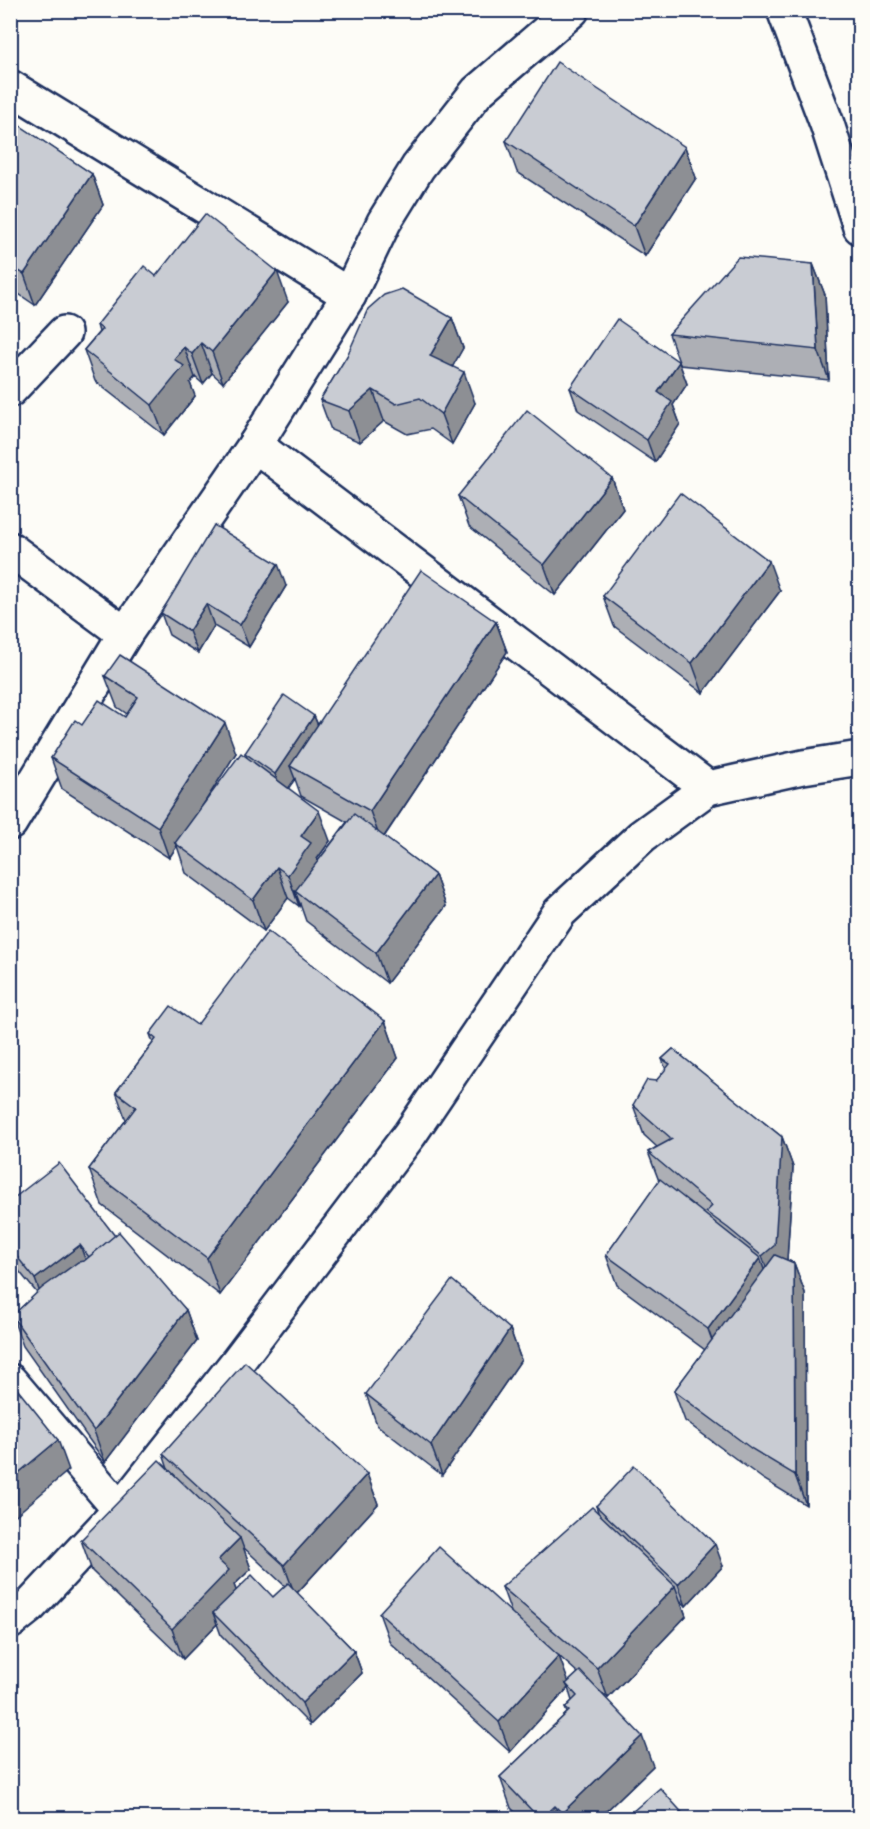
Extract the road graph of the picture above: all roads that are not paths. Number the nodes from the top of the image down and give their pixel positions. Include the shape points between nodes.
1 (572, 10) edge
2 (784, 10) edge
3 (10, 87) edge
4 (860, 227) edge
5 (349, 295) junction
6 (64, 333) dead end
7 (10, 390) edge
8 (255, 445) junction
9 (10, 549) edge
10 (124, 634) junction
11 (860, 758) edge
12 (708, 788) junction
13 (10, 824) edge
14 (10, 1381) edge
15 (120, 1510) junction
16 (10, 1622) edge

1 - 5 street via 477,92 418,167 384,222
2 - 4 street
3 - 5 street
5 - 8 street
6 - 7 street
8 - 10 street
8 - 12 street
9 - 10 street
10 - 13 street
11 - 12 street via 803,766
12 - 15 street via 642,836 560,912 410,1134
14 - 15 street
15 - 16 street via 30,1606

